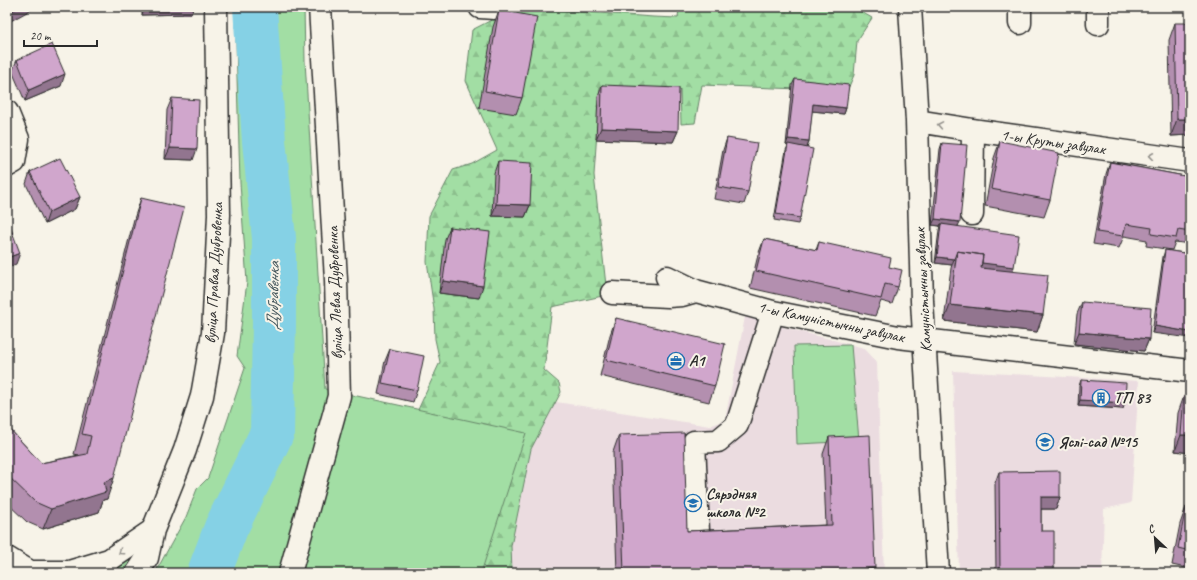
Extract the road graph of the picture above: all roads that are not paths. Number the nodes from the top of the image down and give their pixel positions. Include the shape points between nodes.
1 (216, 7) edge
2 (320, 7) edge
3 (910, 7) edge
4 (7, 112) edge
5 (917, 120) junction
6 (973, 130) junction
7 (1190, 161) edge
8 (7, 166) edge
9 (972, 214) dead end
10 (667, 277) dead end
11 (696, 291) junction
12 (612, 292) dead end
13 (773, 312) junction
14 (925, 341) junction
15 (1190, 372) edge
16 (671, 442) edge
17 (694, 442) junction
18 (153, 530) junction
19 (698, 531) edge
20 (7, 558) edge
21 (28, 573) edge
22 (137, 573) edge
23 (290, 573) edge
24 (938, 573) edge

1 - 18 street, вуліца Правая Дубровенка via 219,215 213,333 200,403 185,450
2 - 23 street, вуліца Левая Дубровенка via 336,280 339,396
3 - 5 street, Камуністычны завулак
4 - 8 street via 18,139 14,162
6 -> 5 street, 1-ы Круты завулак
5 - 14 street, Камуністычны завулак
7 -> 6 street, 1-ы Круты завулак
6 - 9 street
10 - 11 street, 1-ы Камуністычны завулак
11 - 12 street via 668,296
11 - 13 street, 1-ы Камуністычны завулак
13 - 14 street, 1-ы Камуністычны завулак
13 - 17 street via 737,425 718,441
14 - 15 street, 1-ы Камуністычны завулак
14 - 24 street, Камуністычны завулак
16 - 17 street
17 - 19 street
18 -> 21 street via 109,560 70,572
18 - 22 street, вуліца Правая Дубровенка via 146,558
20 - 21 street

